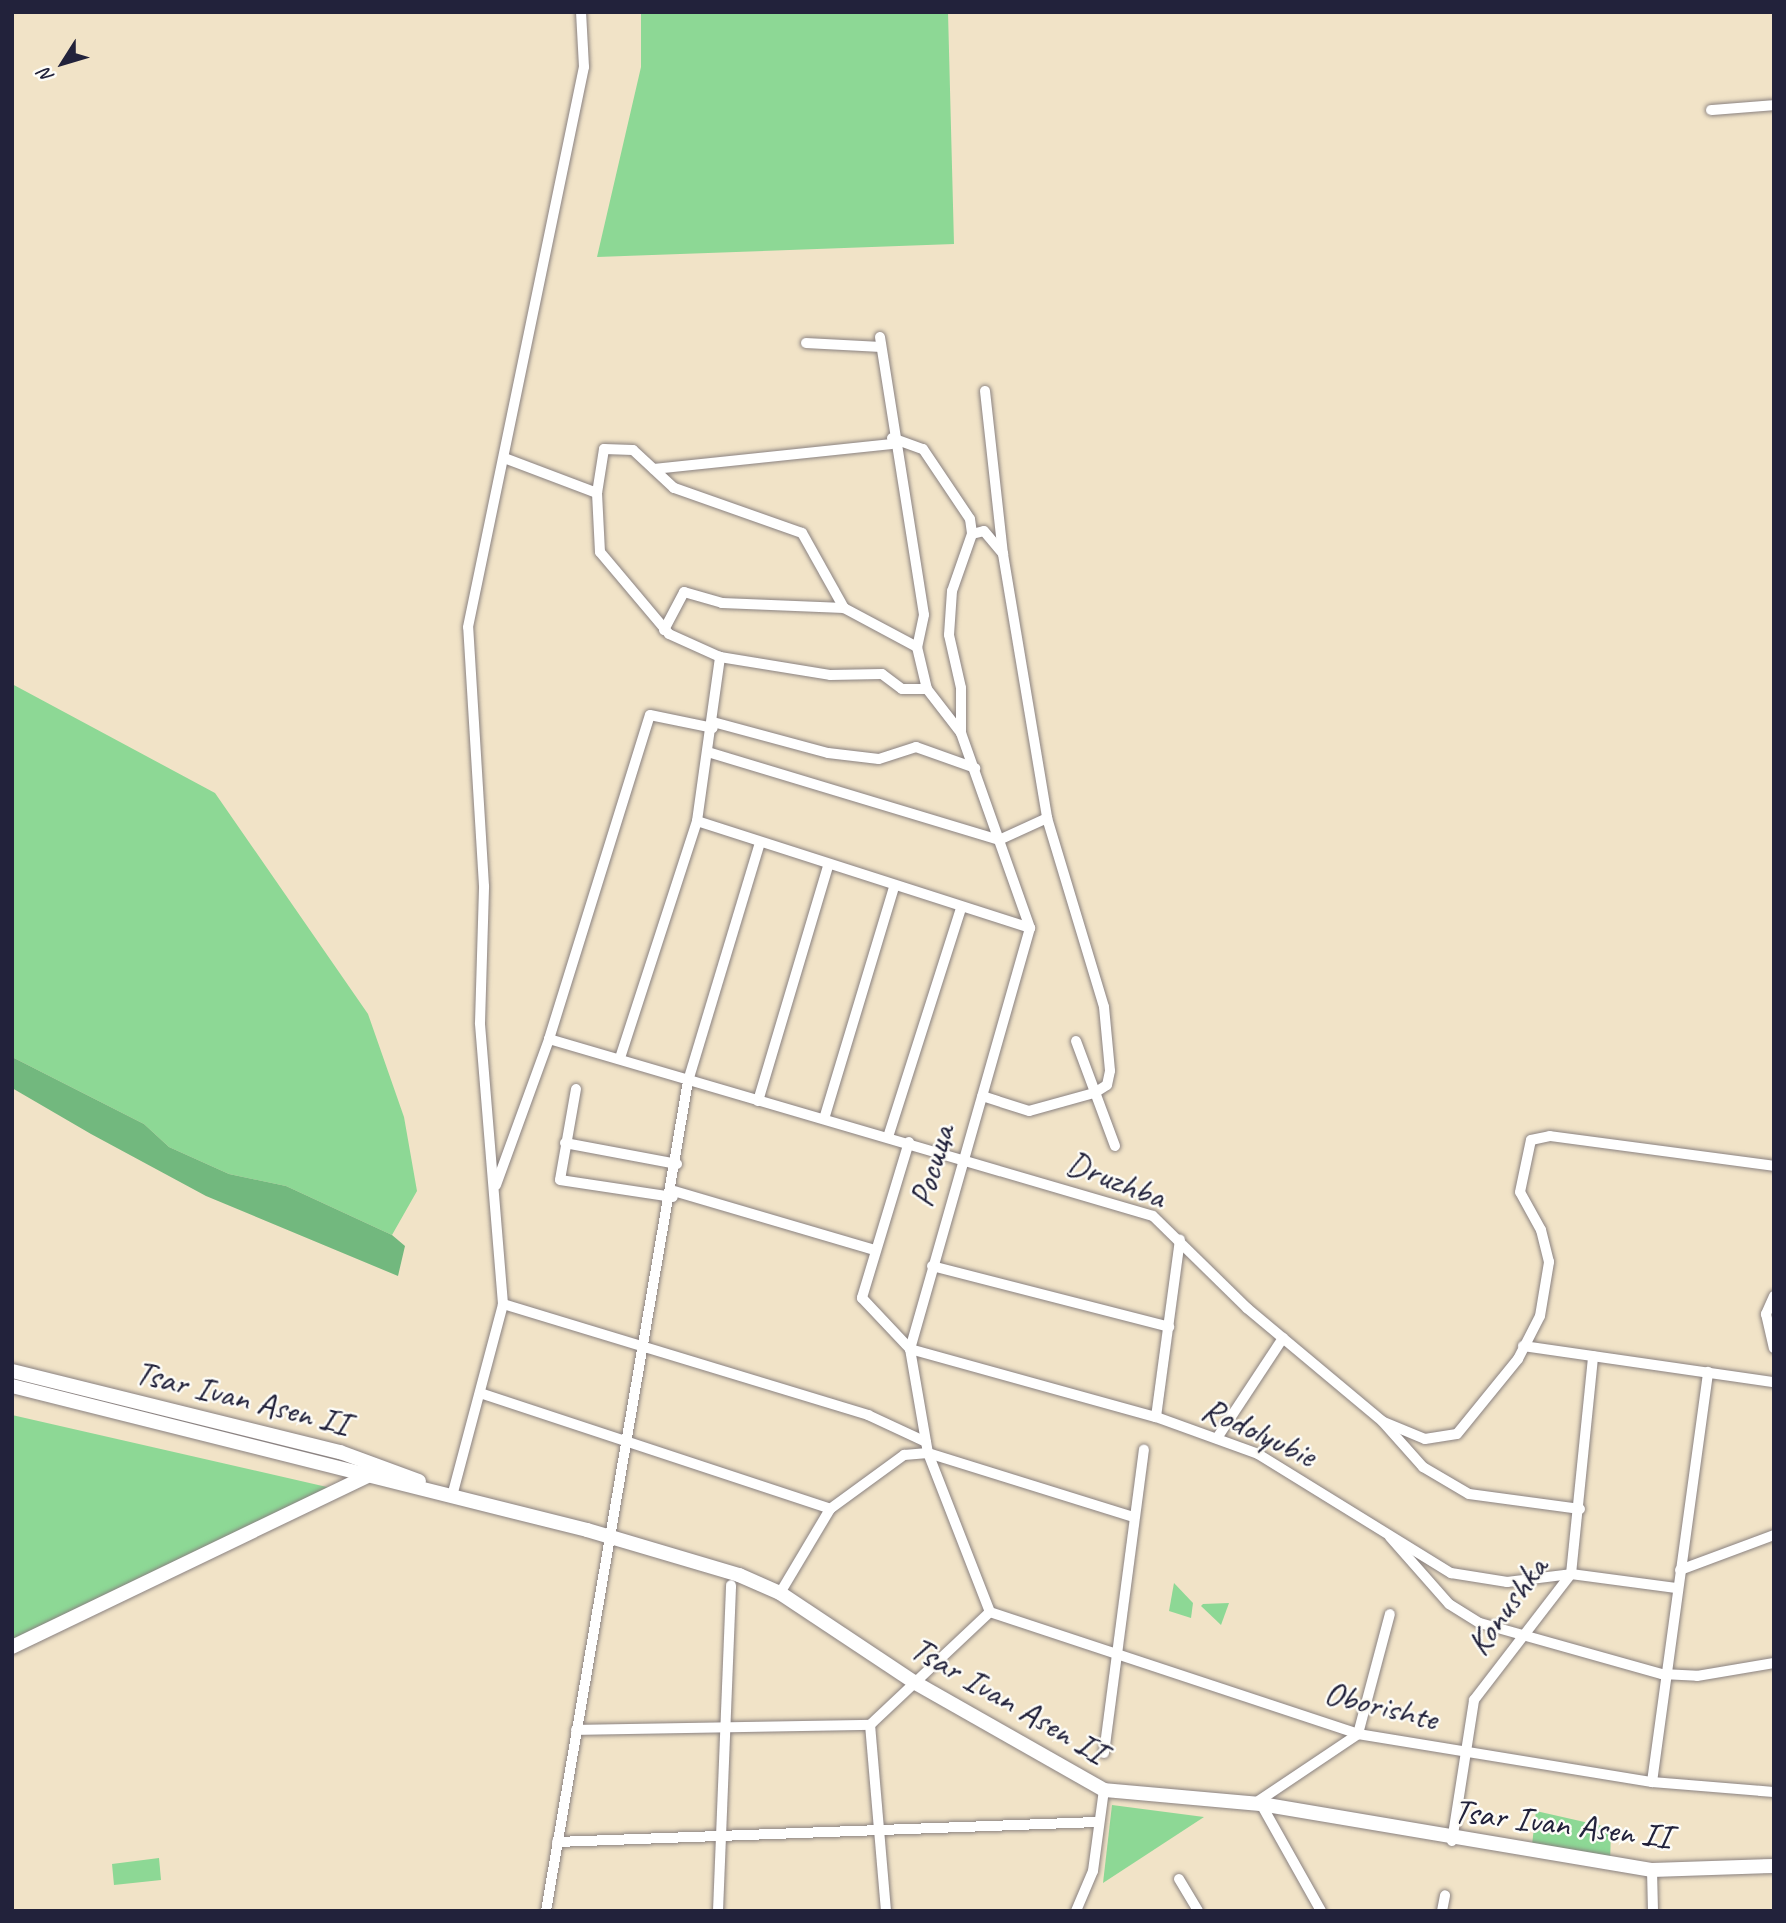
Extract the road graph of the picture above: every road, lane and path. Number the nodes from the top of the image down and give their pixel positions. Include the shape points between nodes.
1 (581, 12) edge
2 (1774, 105) edge
3 (1711, 110) dead end
4 (806, 343) dead end
5 (985, 391) dead end
6 (892, 441) junction
7 (507, 458) junction
8 (654, 470) junction
9 (597, 493) junction
10 (999, 517) junction
11 (984, 531) junction
12 (972, 534) junction
13 (1003, 554) junction
14 (844, 607) junction
15 (664, 630) junction
16 (917, 646) junction
17 (720, 657) junction
18 (927, 689) junction
19 (713, 725) junction
20 (961, 733) junction
21 (711, 753) junction
22 (975, 768) junction
23 (1047, 818) junction
24 (697, 821) junction
25 (999, 840) junction
26 (760, 843) junction
27 (828, 866) junction
28 (894, 887) junction
29 (961, 908) junction
30 (1030, 928) junction
31 (549, 1039) junction
32 (1076, 1041) dead end
33 (620, 1058) junction
34 (688, 1082) junction
35 (576, 1089) dead end
36 (1094, 1093) junction
37 (982, 1096) junction
38 (758, 1101) junction
39 (824, 1119) junction
40 (888, 1137) junction
41 (909, 1142) junction
42 (565, 1143) junction
43 (1115, 1146) dead end
44 (963, 1157) junction
45 (677, 1164) junction
46 (1774, 1166) edge
47 (494, 1191) junction
48 (673, 1194) junction
49 (1180, 1240) junction
50 (874, 1250) junction
51 (932, 1266) junction
52 (1774, 1296) edge
53 (503, 1304) junction
54 (1170, 1326) junction
55 (1283, 1338) junction
56 (1523, 1346) junction
57 (1774, 1348) edge
58 (910, 1349) junction
59 (644, 1351) junction
60 (1593, 1356) junction
61 (12, 1371) edge
62 (1708, 1372) junction
63 (1774, 1382) edge
64 (12, 1386) edge
65 (480, 1393) junction
66 (1156, 1417) junction
67 (1382, 1421) junction
68 (631, 1438) junction
69 (1217, 1438) junction
70 (927, 1448) junction
71 (1144, 1450) dead end
72 (387, 1467) junction
73 (368, 1476) junction
74 (452, 1496) junction
75 (830, 1509) junction
76 (1580, 1509) junction
77 (1134, 1517) junction
78 (1383, 1528) junction
79 (1774, 1535) edge
80 (611, 1537) junction
81 (1680, 1570) junction
82 (1571, 1574) junction
83 (731, 1586) dead end
84 (1676, 1588) junction
85 (780, 1593) junction
86 (990, 1612) junction
87 (1390, 1614) dead end
88 (1518, 1635) junction
89 (12, 1647) edge
90 (1116, 1651) junction
91 (1774, 1663) edge
92 (1662, 1674) junction
93 (914, 1682) junction
94 (724, 1725) junction
95 (870, 1725) junction
96 (576, 1730) junction
97 (1358, 1734) junction
98 (1104, 1753) dead end
99 (1463, 1754) junction
100 (1651, 1782) junction
101 (1104, 1790) junction
102 (1774, 1792) edge
103 (1258, 1804) junction
104 (1097, 1822) junction
105 (883, 1827) junction
106 (722, 1837) junction
107 (1452, 1841) junction
108 (557, 1842) junction
109 (1774, 1866) edge
110 (1652, 1870) junction
111 (1179, 1879) dead end
112 (1445, 1895) dead end
113 (545, 1911) edge
114 (718, 1911) edge
115 (886, 1911) edge
116 (1076, 1911) edge
117 (1198, 1911) edge
118 (1321, 1911) edge
119 (1442, 1911) edge
120 (1653, 1911) edge

1 - 7 street via 584,67
2 - 3 street
4 - 6 street via 880,342
5 - 10 street
6 - 8 street
6 - 12 street via 923,449 968,514
6 - 16 street via 924,615
7 - 9 street
7 - 47 street via 468,627 484,886 480,1023
8 - 9 street via 634,450 608,446
8 - 14 street via 674,488 802,533
9 - 15 street via 603,560
10 - 11 street
10 - 13 street
11 - 12 street
11 - 13 street
12 - 20 street via 952,591 949,635 961,688
13 - 23 street
14 - 15 street via 722,603 684,592
14 - 16 street
15 - 17 street
16 - 18 street
17 - 18 street via 819,673 882,674 902,689
17 - 19 street
18 - 20 street
19 - 21 street
19 - 22 street via 866,757 885,759 916,747
19 - 31 street via 650,715
20 - 22 street
21 - 24 street
21 - 25 street
22 - 25 street
23 - 25 street
23 - 36 street via 1104,1007 1110,1071 1107,1085
24 - 26 street
24 - 33 street
25 - 30 street
26 - 27 street
26 - 34 street
27 - 28 street
27 - 38 street
28 - 29 street
28 - 39 street
29 - 30 street
29 - 40 street
30 - 37 street, Росица
31 - 33 street, Druzhba
31 - 47 street
32 - 36 street
33 - 34 street, Druzhba
34 - 38 street, Druzhba
34 - 45 street
35 - 42 street
36 - 37 street via 1029,1111
36 - 43 street
37 - 44 street, Росица
38 - 39 street, Druzhba
39 - 40 street, Druzhba
40 - 41 street, Druzhba
41 - 44 street, Druzhba
41 - 50 street
42 - 45 street
42 - 48 street via 560,1181
44 - 49 street, Druzhba via 1153,1216
44 - 51 street, Росица
45 - 48 street
46 - 56 street via 1550,1136 1531,1140 1520,1192 1541,1230 1549,1262 1540,1316
47 - 53 street
48 - 50 street
48 - 59 street
49 - 54 street
49 - 55 street, Druzhba
50 - 58 street via 862,1298
51 - 54 street
51 - 58 street, Росица
52 - 57 street via 1766,1314
53 - 59 street
53 - 65 street
54 - 66 street
55 - 67 street, Druzhba
55 - 69 street
56 - 60 street
56 - 67 street via 1457,1434 1425,1439
58 - 66 street, Rodolyubie
58 - 70 street, Росица
59 - 68 street
59 - 70 street via 868,1415
60 - 62 street
60 - 76 street, Konushka
61 - 72 street, Tsar Ivan Asen II
62 - 63 street
62 - 81 street
64 - 73 street, Tsar Ivan Asen II
65 - 68 street
65 - 74 street
66 - 69 street, Rodolyubie
67 - 76 street, Druzhba via 1423,1467 1469,1494
68 - 75 street
68 - 80 street
69 - 78 street, Rodolyubie via 1258,1454
70 - 75 street via 904,1455
70 - 77 street
70 - 86 street, Росица
71 - 77 street
72 - 73 street
72 - 74 street, Tsar Ivan Asen II
73 - 74 street, Tsar Ivan Asen II
73 - 89 street
74 - 80 street, Tsar Ivan Asen II
75 - 85 street
76 - 82 street, Konushka
77 - 90 street
78 - 82 street, Rodolyubie via 1451,1573 1507,1582
78 - 88 street via 1449,1605
79 - 81 street
80 - 85 street, Tsar Ivan Asen II
80 - 96 street
81 - 84 street
82 - 84 street, Rodolyubie
82 - 88 street, Konushka
83 - 94 street
84 - 92 street
85 - 93 street, Tsar Ivan Asen II
86 - 90 street, Oborishte
86 - 93 street
87 - 97 street
88 - 92 street
88 - 99 street, Konushka via 1474,1700
90 - 97 street, Oborishte
90 - 98 street
91 - 92 street via 1697,1676
92 - 100 street
93 - 95 street
93 - 101 street, Tsar Ivan Asen II
94 - 95 street
94 - 96 street
94 - 106 street
95 - 105 street
96 - 108 street
97 - 99 street, Oborishte
97 - 103 street
99 - 100 street, Oborishte
99 - 107 street, Konushka
100 - 102 street, Oborishte
101 - 103 street, Tsar Ivan Asen II
101 - 104 street
103 - 107 street, Tsar Ivan Asen II
103 - 118 street
104 - 105 street
104 - 116 street via 1093,1871
105 - 106 street
105 - 115 street
106 - 108 street
106 - 114 street
107 - 110 street, Tsar Ivan Asen II
108 - 113 street
109 - 110 street, Tsar Ivan Asen II
110 - 120 street
111 - 117 street
112 - 119 street

